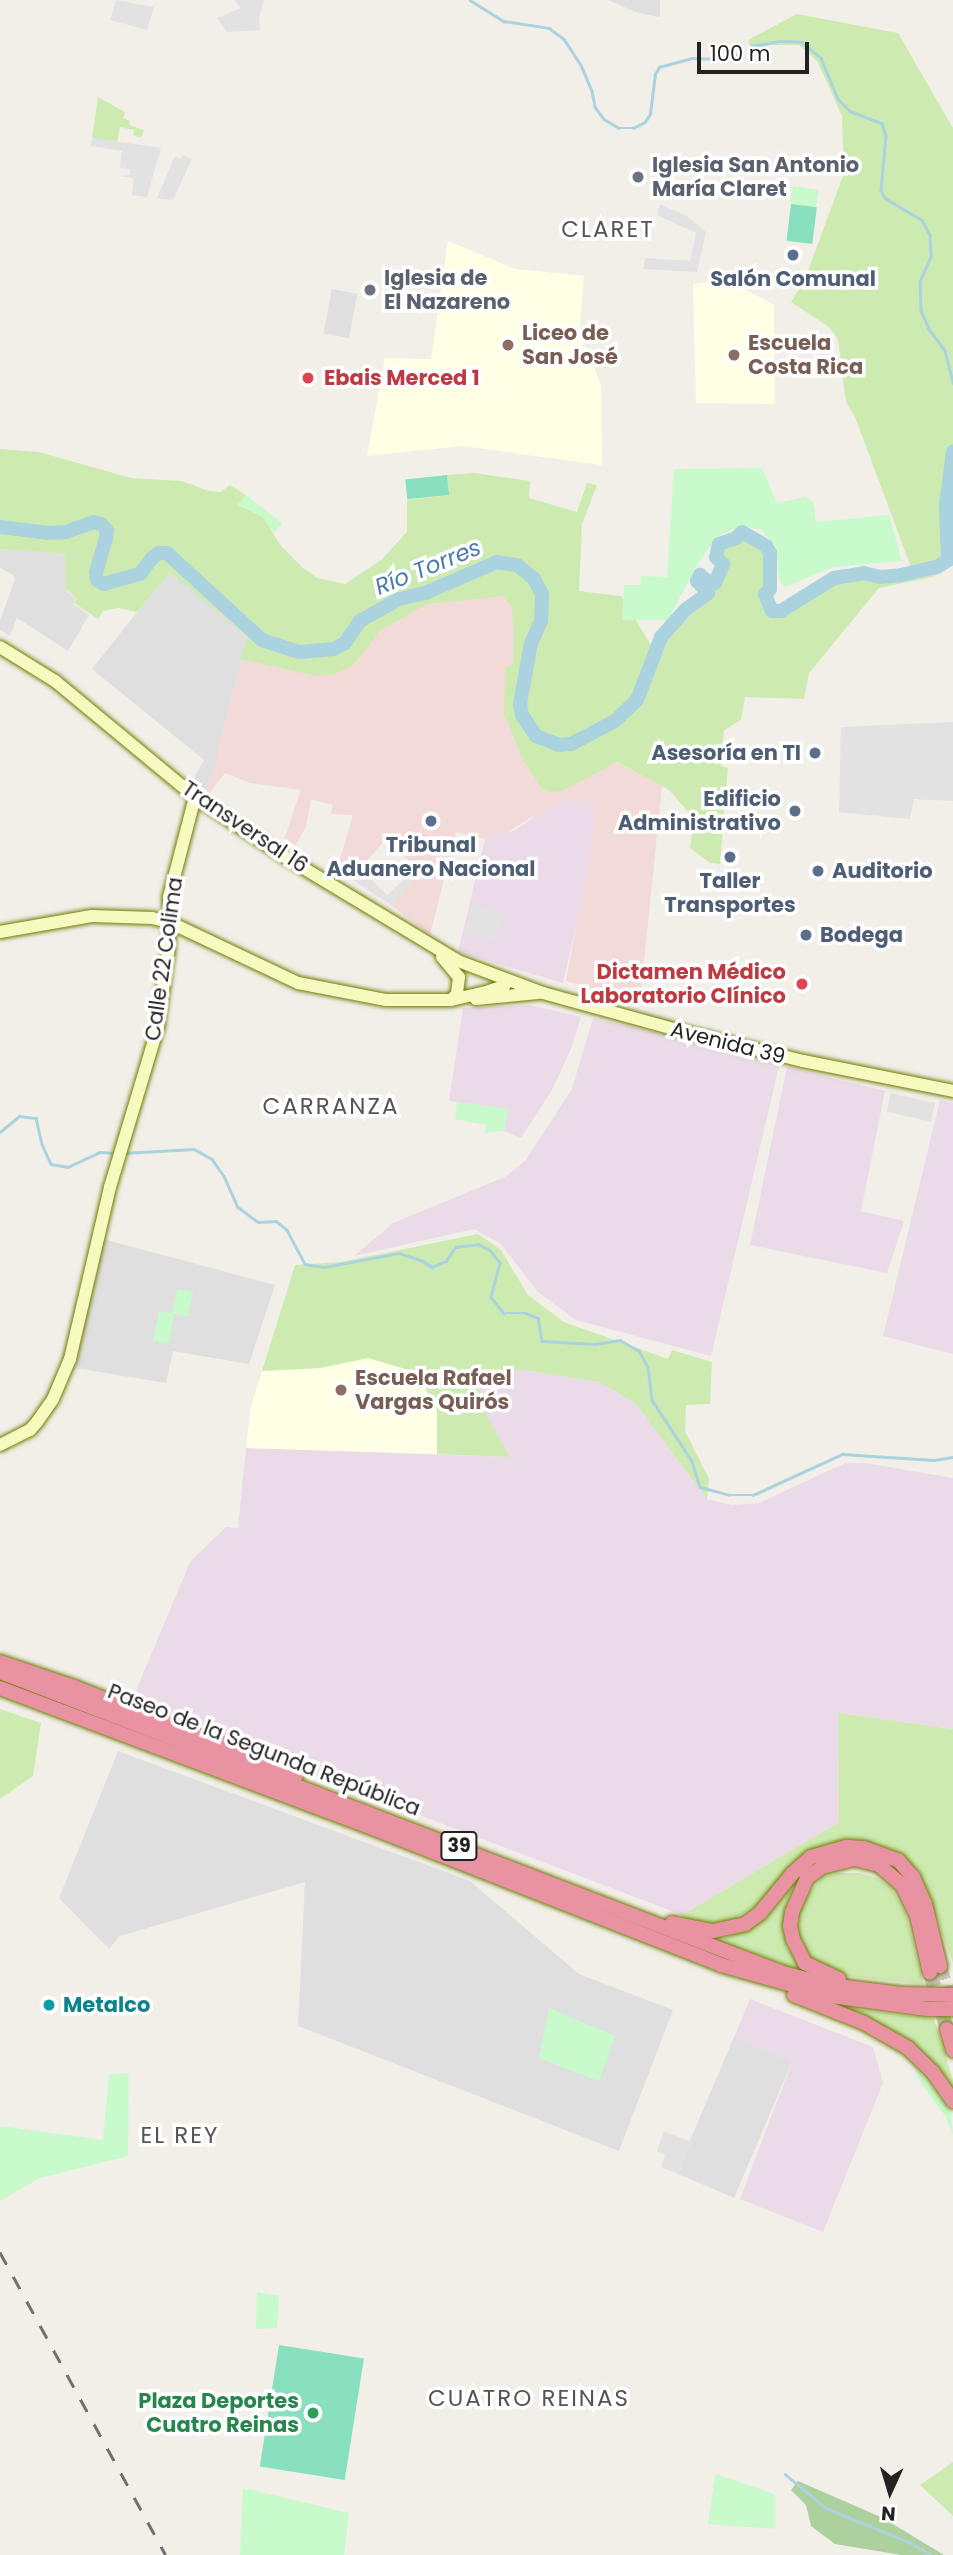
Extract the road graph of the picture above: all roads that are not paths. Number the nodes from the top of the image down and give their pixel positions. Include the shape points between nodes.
1 (0, 648) edge
2 (195, 797) junction
3 (169, 922) junction
4 (0, 932) edge
5 (433, 947) junction
6 (506, 981) junction
7 (543, 993) junction
8 (452, 1000) junction
9 (953, 1091) edge
10 (0, 1446) edge
11 (0, 1662) edge
12 (0, 1672) edge
13 (0, 1688) edge
14 (0, 1698) edge
15 (396, 1822) junction
16 (385, 1833) junction
17 (590, 1896) junction
18 (721, 1965) junction
19 (901, 1994) junction
20 (953, 1995) edge
21 (953, 2009) edge
22 (947, 2029) dead end
23 (953, 2050) edge
24 (953, 2101) edge

1 - 2 main road, Transversal 16 via 55,681
2 - 3 main road, Calle 22 Colima via 169,897
2 - 5 main road, Transversal 16
3 - 4 main road via 105,914
3 - 8 main road via 261,968 311,986 386,1000
3 - 10 main road, Calle 22 Colima via 158,1027 117,1163 70,1359 52,1399 30,1430
5 - 6 main road, Transversal 16
5 - 8 main road via 459,977
6 - 7 main road, Avenida 39
6 - 8 main road via 504,986
7 - 8 main road
7 - 9 main road, Avenida 39 via 803,1061
11 - 15 highway via 276,1766
12 - 15 highway, Paseo de la Segunda República / 39
13 - 16 highway, Paseo de la Segunda República / 39
14 - 16 highway via 247,1790
15 - 17 highway, Paseo de la Segunda República / 39
16 - 18 highway, Paseo de la Segunda República / 39
17 - 19 highway, Paseo de la Segunda República / 39 via 783,1973
17 - 19 highway via 702,1931 727,1931 760,1913 811,1857 838,1848 864,1848 899,1861 913,1877 925,1905 935,1969 913,1906 891,1872 869,1861 855,1859 822,1867 807,1878 790,1926 805,1963 831,1977
18 - 21 highway, Paseo de la Segunda República / 39 via 831,1996
18 - 24 highway via 886,2034 932,2071
19 - 20 highway, Paseo de la Segunda República / 39
22 - 23 highway

